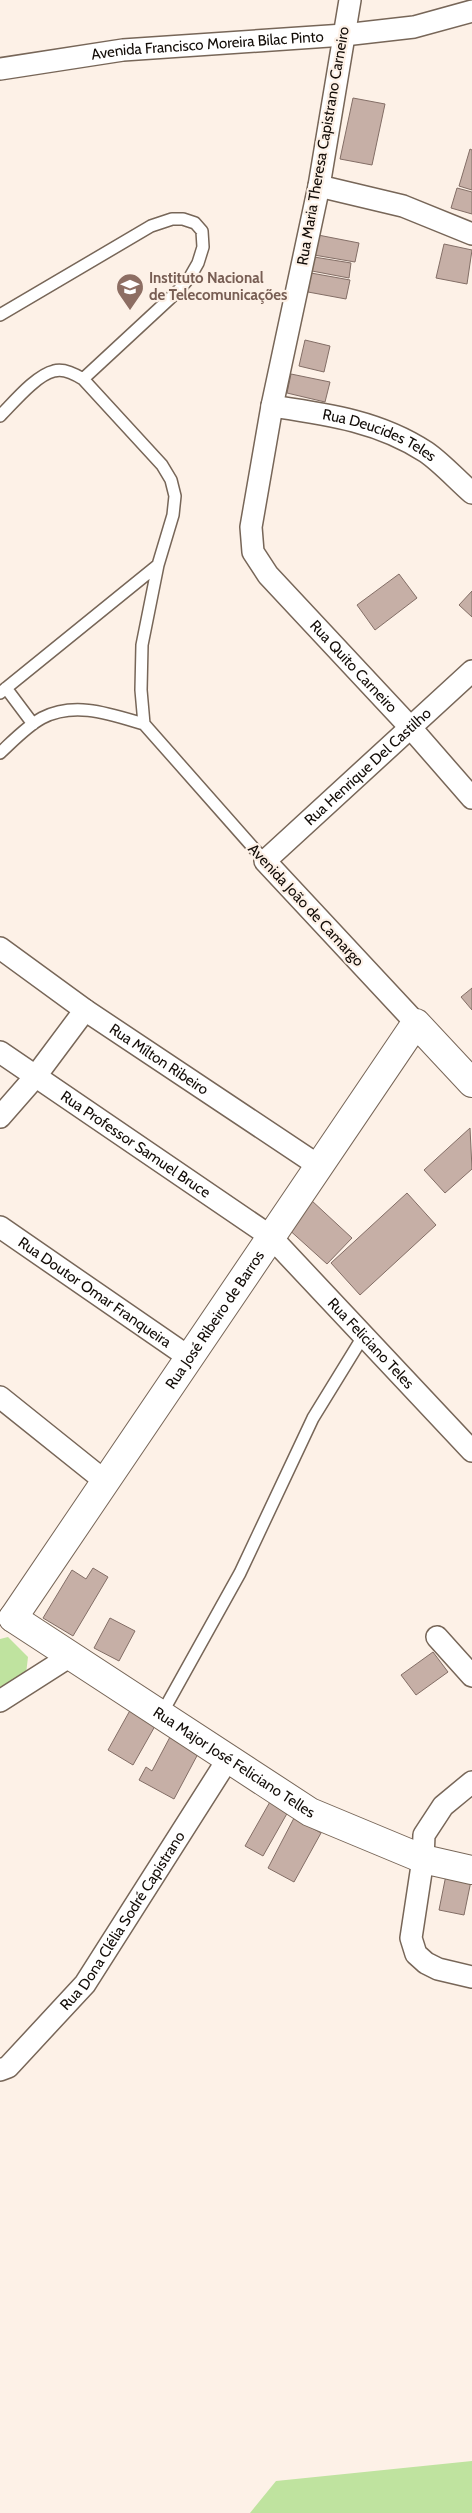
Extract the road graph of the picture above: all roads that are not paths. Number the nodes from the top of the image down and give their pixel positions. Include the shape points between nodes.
1 (350, 0) edge
2 (472, 11) edge
3 (344, 35) junction
4 (0, 69) edge
5 (318, 186) junction
6 (472, 234) edge
7 (0, 315) edge
8 (83, 379) junction
9 (272, 406) junction
10 (0, 416) edge
11 (472, 493) edge
12 (251, 528) joint
13 (158, 565) junction
14 (472, 671) edge
15 (3, 691) edge
16 (33, 724) junction
17 (144, 724) junction
18 (410, 727) junction
19 (0, 753) edge
20 (472, 798) edge
21 (265, 861) junction
22 (0, 948) edge
23 (85, 1010) junction
24 (416, 1023) junction
25 (0, 1052) edge
26 (35, 1077) junction
27 (472, 1083) edge
28 (0, 1117) edge
29 (319, 1166) junction
30 (0, 1227) edge
31 (270, 1236) junction
32 (364, 1335) junction
33 (190, 1358) junction
34 (0, 1397) edge
35 (472, 1451) edge
36 (106, 1482) junction
37 (4, 1616) edge
38 (437, 1637) dead end
39 (72, 1656) junction
40 (472, 1676) edge
41 (0, 1701) edge
42 (161, 1716) junction
43 (228, 1759) junction
44 (472, 1782) edge
45 (423, 1860) junction
46 (472, 1870) edge
47 (472, 1978) edge
48 (0, 2070) edge

1 - 3 street, Rua Maria Theresa Capistrano Carneiro
2 - 3 street, Avenida Francisco Moreira Bilac Pinto via 414,27
3 - 4 street, Avenida Francisco Moreira Bilac Pinto via 122,50
3 - 5 street, Rua Maria Theresa Capistrano Carneiro
5 - 6 street via 403,206
5 - 9 street, Rua Maria Theresa Capistrano Carneiro
7 - 8 lane via 151,226 183,218 195,222 202,231 203,247 190,277
8 - 10 lane via 55,370 42,376
8 - 13 lane via 162,465 171,480 175,496 174,515
9 - 11 street, Rua Deucides Teles via 349,418 391,432 427,452
9 - 12 street, Rua Maria Theresa Capistrano Carneiro
12 - 18 street, Rua Quito Carneiro via 253,552 268,575
13 - 15 lane
13 - 17 lane via 142,645
14 - 18 street, Rua Henrique Del Castilho
15 - 16 lane
16 - 17 lane via 58,712 81,709
16 - 19 lane
17 - 21 lane, Avenida João de Camargo
18 - 20 street, Rua Quito Carneiro
18 - 21 street, Rua Henrique Del Castilho
21 - 24 street, Avenida João de Camargo
22 - 23 street, Rua Mílton Ribeiro
23 - 26 street
23 - 29 street, Rua Mílton Ribeiro
24 - 27 main road, Avenida João de Camargo
24 - 29 main road, Rua José Ribeiro de Barros
25 - 26 street, Rua Professor Samuel Bruce
26 - 28 street
26 - 31 street, Rua Professor Samuel Bruce
29 - 31 main road, Rua José Ribeiro de Barros
30 - 33 street, Rua Doutor Omar Franqueira
31 - 32 street, Rua Feliciano Teles
31 - 33 main road, Rua José Ribeiro de Barros
32 - 35 street, Rua Feliciano Teles
32 - 42 lane via 313,1418 240,1573
33 - 36 main road, Rua José Ribeiro de Barros
34 - 36 street
36 - 37 main road, Rua José Ribeiro de Barros
37 - 39 main road, Rua Major José Feliciano Telles
38 - 40 street
39 - 41 street
39 - 42 main road, Rua Major José Feliciano Telles
42 - 43 main road, Rua Major José Feliciano Telles
43 - 45 main road, Rua Major José Feliciano Telles via 310,1812
43 - 48 street, Rua Dona Clélia Sodré Capistrano via 85,1984 8,2067
44 - 45 street via 443,1806 424,1835
45 - 46 main road, Rua Major José Feliciano Telles
45 - 47 street via 411,1938 416,1954 438,1969

